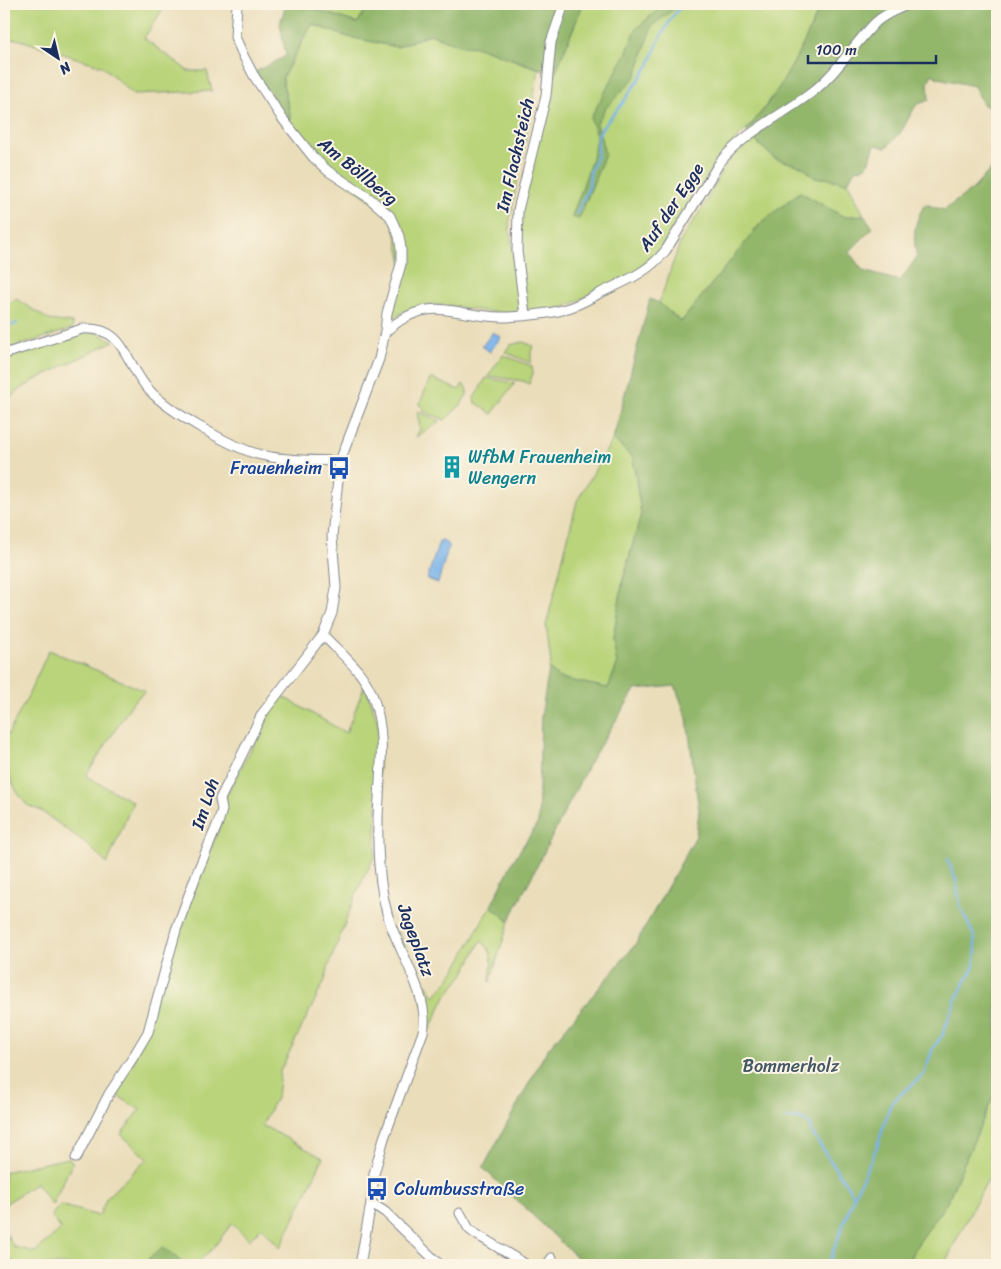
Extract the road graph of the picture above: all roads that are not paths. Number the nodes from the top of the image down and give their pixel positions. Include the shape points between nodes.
1 (237, 4) edge
2 (564, 4) edge
3 (910, 4) edge
4 (525, 315) junction
5 (385, 332) junction
6 (4, 354) edge
7 (340, 461) junction
8 (323, 635) junction
9 (76, 1158) dead end
10 (371, 1203) junction
11 (460, 1213) dead end
12 (360, 1265) edge
13 (440, 1265) edge
14 (527, 1265) edge

1 - 5 street, Am Böllberg via 235,37 254,76 282,118 313,157 382,208 395,225 401,264 386,313
2 - 4 street, Im Flachsteich via 551,42 546,96 518,210 516,251
3 - 4 street, Auf der Egge via 877,22 828,79 729,152 666,250 652,265 638,275 564,310
4 - 5 street, Auf der Egge via 498,317 423,310 405,317
5 - 7 street, Am Böllberg via 379,359
6 - 7 street via 82,329 107,331 149,390 164,403 243,450 262,456
7 - 8 street, Im Loh via 332,536 336,588 332,614
8 - 9 street, Im Loh via 262,714 220,800 222,810 218,823 176,930 148,1032 109,1094
8 - 10 street, Jageplatz via 364,679 373,695 381,724 378,847 382,895 391,927 415,982 424,1016 423,1032 384,1138 374,1174
10 - 12 street, Jageplatz
10 - 13 street via 385,1212
11 - 14 street via 474,1233

